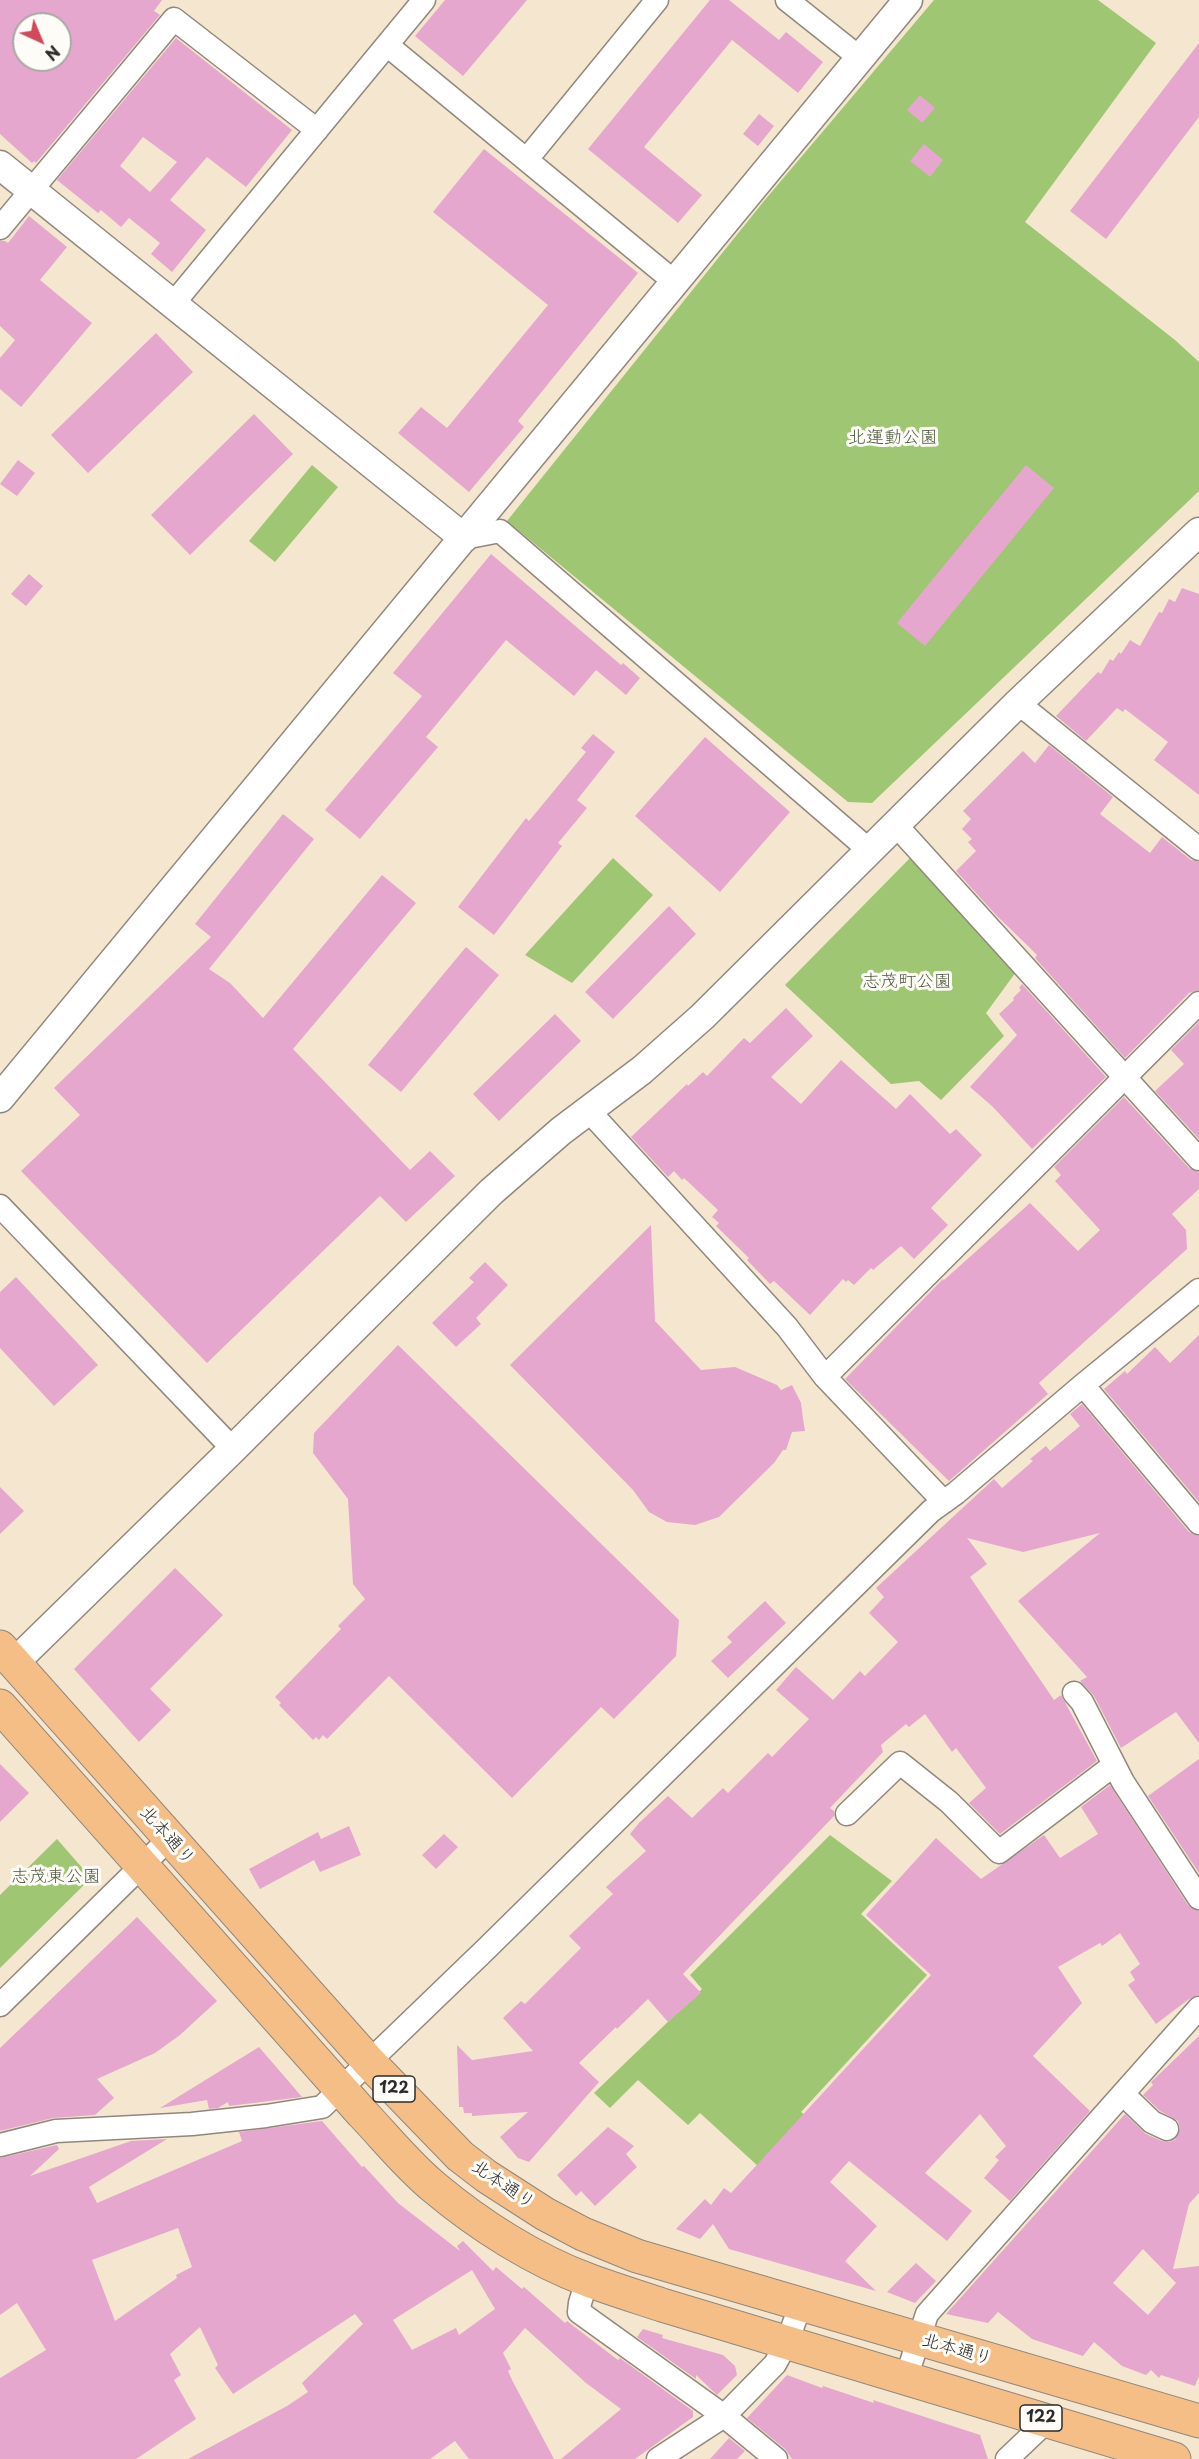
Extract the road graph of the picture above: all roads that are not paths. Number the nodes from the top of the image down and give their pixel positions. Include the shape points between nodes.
1 (424, 0) edge
2 (657, 0) edge
3 (787, 0) edge
4 (908, 0) edge
5 (387, 45) junction
6 (860, 58) junction
7 (317, 130) junction
8 (527, 159) junction
9 (0, 165) edge
10 (32, 191) junction
11 (0, 228) edge
12 (676, 283) junction
13 (173, 304) junction
14 (464, 538) junction
15 (1195, 542) edge
16 (1018, 703) junction
17 (895, 824) junction
18 (1199, 849) edge
19 (869, 850) junction
20 (1199, 1002) edge
21 (1125, 1077) junction
22 (0, 1098) edge
23 (588, 1110) junction
24 (1199, 1160) edge
25 (0, 1206) edge
26 (1199, 1290) edge
27 (825, 1377) junction
28 (1083, 1385) junction
29 (233, 1449) junction
30 (944, 1502) junction
31 (1199, 1523) edge
32 (7, 1655) edge
33 (1074, 1693) dead end
34 (0, 1706) edge
35 (1114, 1765) junction
36 (847, 1814) dead end
37 (170, 1838) junction
38 (141, 1866) junction
39 (1199, 1898) edge
40 (0, 2005) edge
41 (1199, 2008) edge
42 (369, 2062) junction
43 (340, 2088) junction
44 (1123, 2094) junction
45 (1167, 2129) dead end
46 (0, 2145) edge
47 (587, 2280) junction
48 (801, 2304) junction
49 (919, 2339) junction
50 (787, 2342) junction
51 (906, 2379) junction
52 (724, 2416) junction
53 (1047, 2420) junction
54 (1199, 2421) edge
55 (658, 2459) edge
56 (776, 2459) edge
57 (1007, 2459) edge
58 (1174, 2459) edge

1 - 5 street
2 - 8 street
3 - 6 street
4 - 6 street
5 - 7 street
5 - 8 street
6 - 12 street
7 - 10 street via 174,19
7 - 13 street
8 - 12 street
9 - 10 street
10 - 11 street
10 - 13 street
12 - 14 street
13 - 14 street
14 - 19 street via 500,531
14 - 22 street
15 - 16 street
16 - 17 street
16 - 18 street
17 - 19 street
17 - 21 street
19 - 23 street via 702,1017 642,1070
20 - 21 street
21 - 24 street
21 - 27 street
23 - 27 street via 787,1327
23 - 29 street via 491,1192
25 - 29 street
26 - 28 street
27 - 30 street
28 - 30 street
28 - 31 street
29 - 32 street
30 - 42 street
32 - 37 highway, 北本通り / 122
33 - 35 street
34 - 38 highway, 122
35 - 36 street via 999,1852 949,1802 900,1763
35 - 39 street
37 - 38 street
37 - 42 highway, 北本通り / 122
38 - 40 street
38 - 43 highway, 122
41 - 44 street
42 - 43 street
42 - 48 highway, 北本通り / 122 via 460,2156 545,2214 637,2256
43 - 46 street via 322,2107 192,2124 56,2132
43 - 47 highway, 122 via 442,2194 542,2259
44 - 45 street via 1152,2122
44 - 49 street via 927,2314
47 - 50 highway, 122
47 - 52 street via 579,2312
48 - 49 highway, 北本通り / 122
48 - 50 street
49 - 51 street
49 - 54 highway, 北本通り / 122
50 - 51 highway, 122
50 - 52 street via 775,2364
51 - 53 highway, 122
52 - 55 street
52 - 56 street
53 - 57 street
53 - 58 highway, 122

